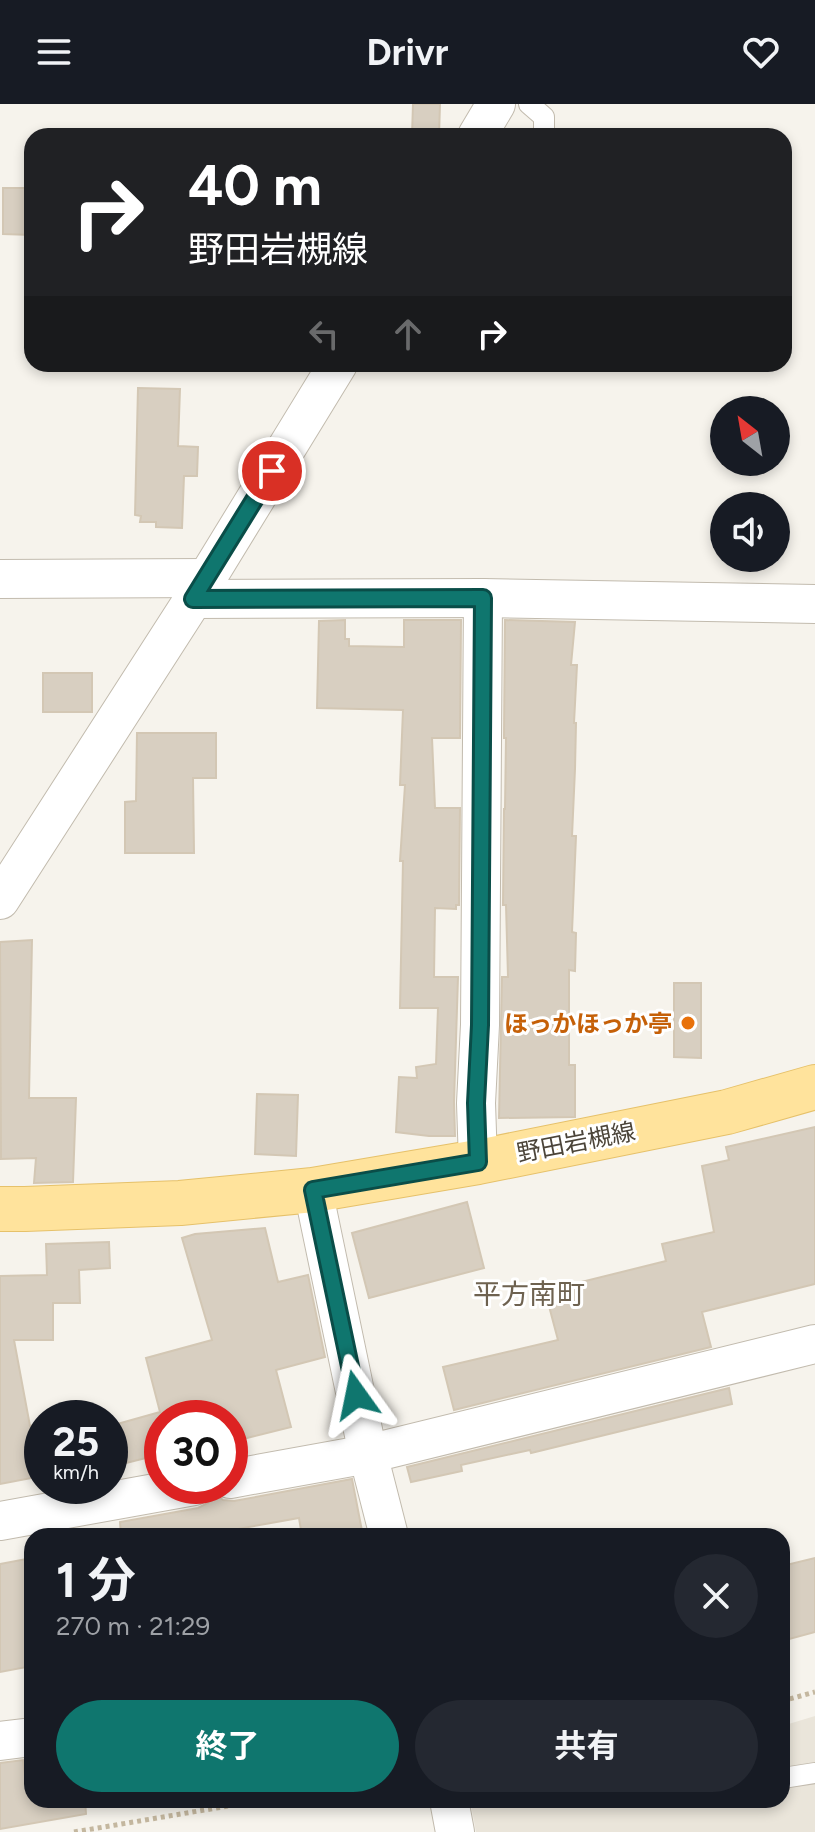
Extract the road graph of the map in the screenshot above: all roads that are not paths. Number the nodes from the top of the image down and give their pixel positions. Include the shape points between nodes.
1 (496, 104) edge
2 (529, 104) edge
3 (482, 128) edge
4 (544, 128) edge
5 (333, 372) edge
6 (0, 579) edge
7 (200, 589) junction
8 (483, 598) junction
9 (815, 604) edge
10 (0, 900) edge
11 (815, 1087) edge
12 (478, 1162) junction
13 (313, 1190) junction
14 (0, 1209) edge
15 (815, 1344) edge
16 (368, 1454) junction
17 (248, 1476) edge
18 (144, 1495) edge
19 (0, 1521) edge
20 (387, 1528) edge
21 (24, 1738) edge
22 (0, 1741) edge
23 (815, 1773) edge
24 (790, 1777) edge
25 (450, 1808) edge
26 (455, 1832) edge

1 - 3 street
2 - 4 lane via 544,117
5 - 7 street
6 - 7 street
7 - 8 street
7 - 10 street
8 - 9 street
8 - 12 street
11 - 12 main road, 野田岩槻線 via 727,1112
12 - 13 main road, 野田岩槻線
13 - 14 main road, 野田岩槻線 via 180,1203
13 - 16 street
15 - 16 street
16 - 17 street
16 - 20 street
18 - 19 street
21 - 22 street
23 - 24 lane
25 - 26 street

